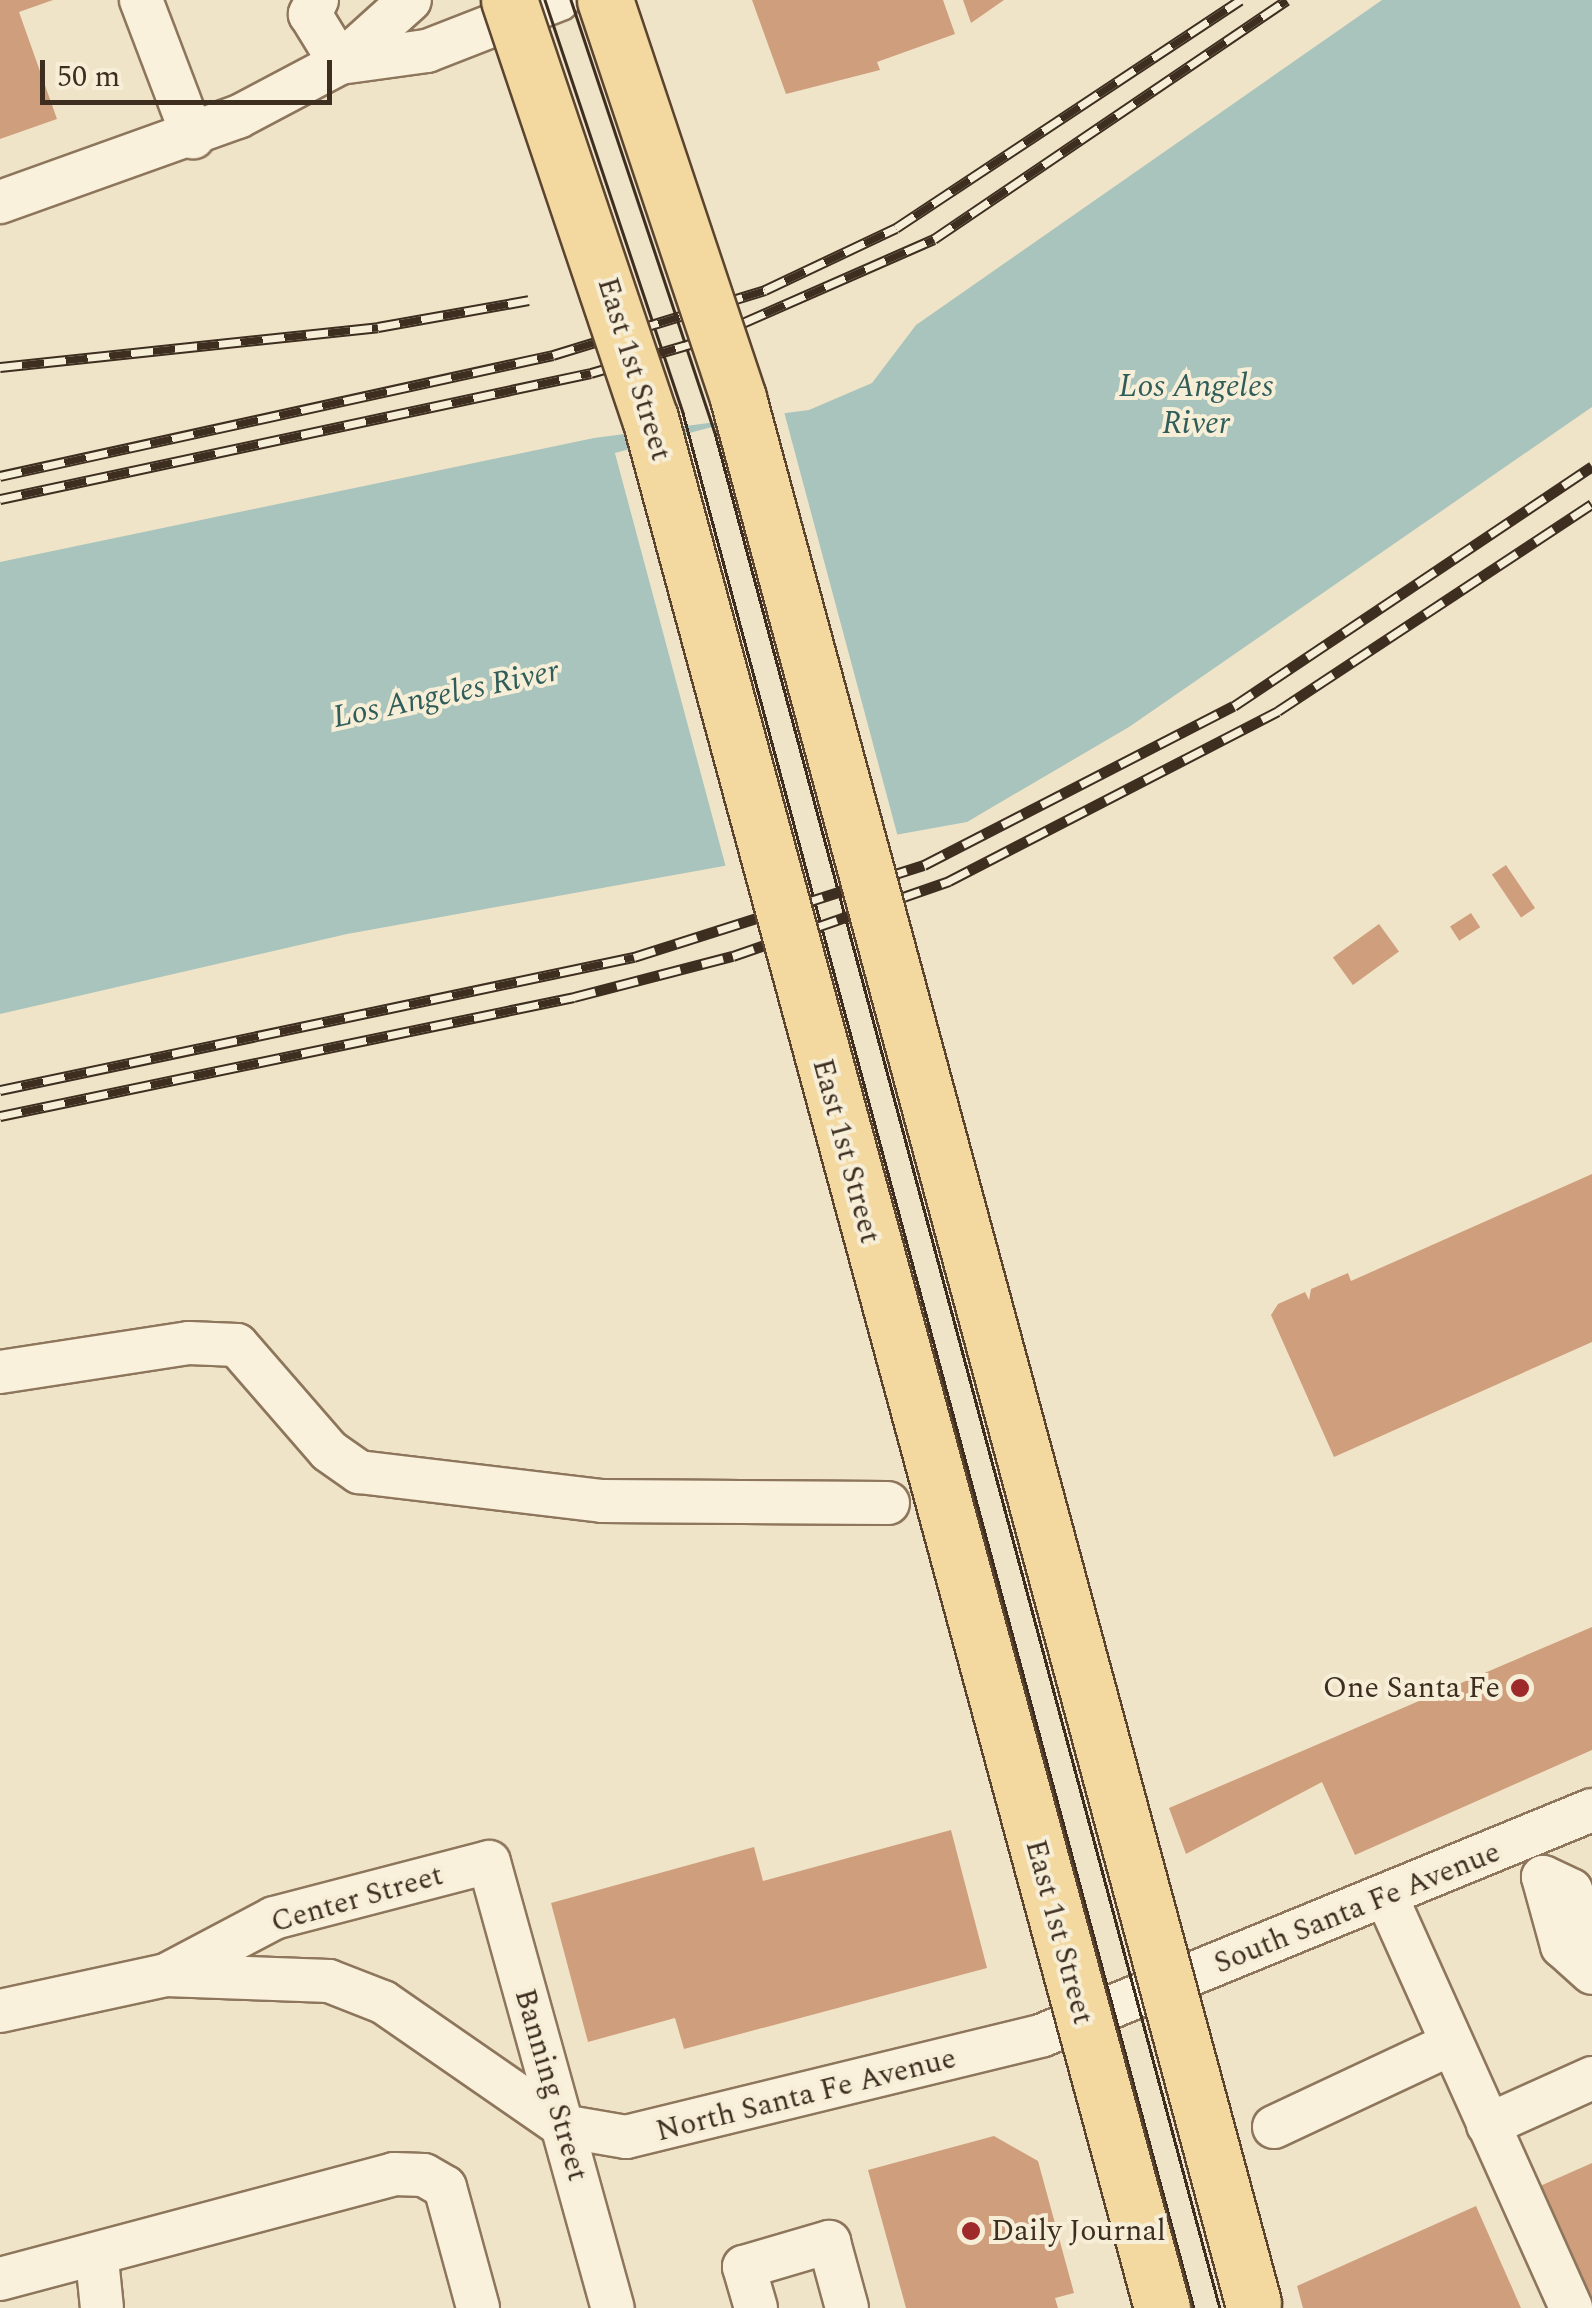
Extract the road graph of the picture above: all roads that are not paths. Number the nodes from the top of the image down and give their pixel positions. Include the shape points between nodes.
1 (140, 0) edge
2 (317, 0) edge
3 (410, 0) edge
4 (509, 0) edge
5 (558, 0) edge
6 (605, 0) edge
7 (340, 63) junction
8 (193, 137) junction
9 (0, 202) edge
10 (0, 1372) edge
11 (888, 1503) dead end
12 (1592, 1810) edge
13 (1527, 1838) junction
14 (489, 1862) joint
15 (1544, 1878) junction
16 (1387, 1898) junction
17 (1592, 1956) edge
18 (1592, 1973) edge
19 (166, 1975) junction
20 (1121, 2004) joint
21 (0, 2011) edge
22 (1452, 2044) junction
23 (1592, 2078) edge
24 (1488, 2125) junction
25 (562, 2126) junction
26 (1274, 2127) dead end
27 (96, 2258) junction
28 (0, 2280) edge
29 (1253, 2303) dead end
30 (7, 2308) edge
31 (102, 2308) edge
32 (478, 2308) edge
33 (613, 2308) edge
34 (756, 2308) edge
35 (848, 2308) edge
36 (1162, 2308) edge
37 (1571, 2308) edge

1 - 8 street
2 - 7 street via 310,14
3 - 7 street
4 - 36 main road, East 1st Street, bridge via 650,418
5 - 7 street via 450,42
6 - 29 main road, bridge via 738,398
7 - 8 street
8 - 9 street
10 - 11 street via 188,1343 237,1346 329,1451 359,1472 602,1500
12 - 13 street, South Santa Fe Avenue
13 - 15 street
13 - 16 street, South Santa Fe Avenue
14 - 19 street, Center Street via 274,1918
14 - 25 street, Banning Street
15 - 17 street via 1569,1886
15 - 18 street via 1562,1946
16 - 20 street, South Santa Fe Avenue
16 - 22 street
19 - 21 street, Center Street
19 - 25 street, North Santa Fe Avenue via 330,1981 383,2002
20 - 25 street, North Santa Fe Avenue via 1043,2035 712,2122 626,2137
22 - 24 street
22 - 26 street
23 - 24 street
24 - 37 street
25 - 33 street, Banning Street
27 - 28 street
27 - 31 street
27 - 32 street via 394,2174 424,2175 446,2187
28 - 30 street
34 - 35 street via 744,2266 829,2242

